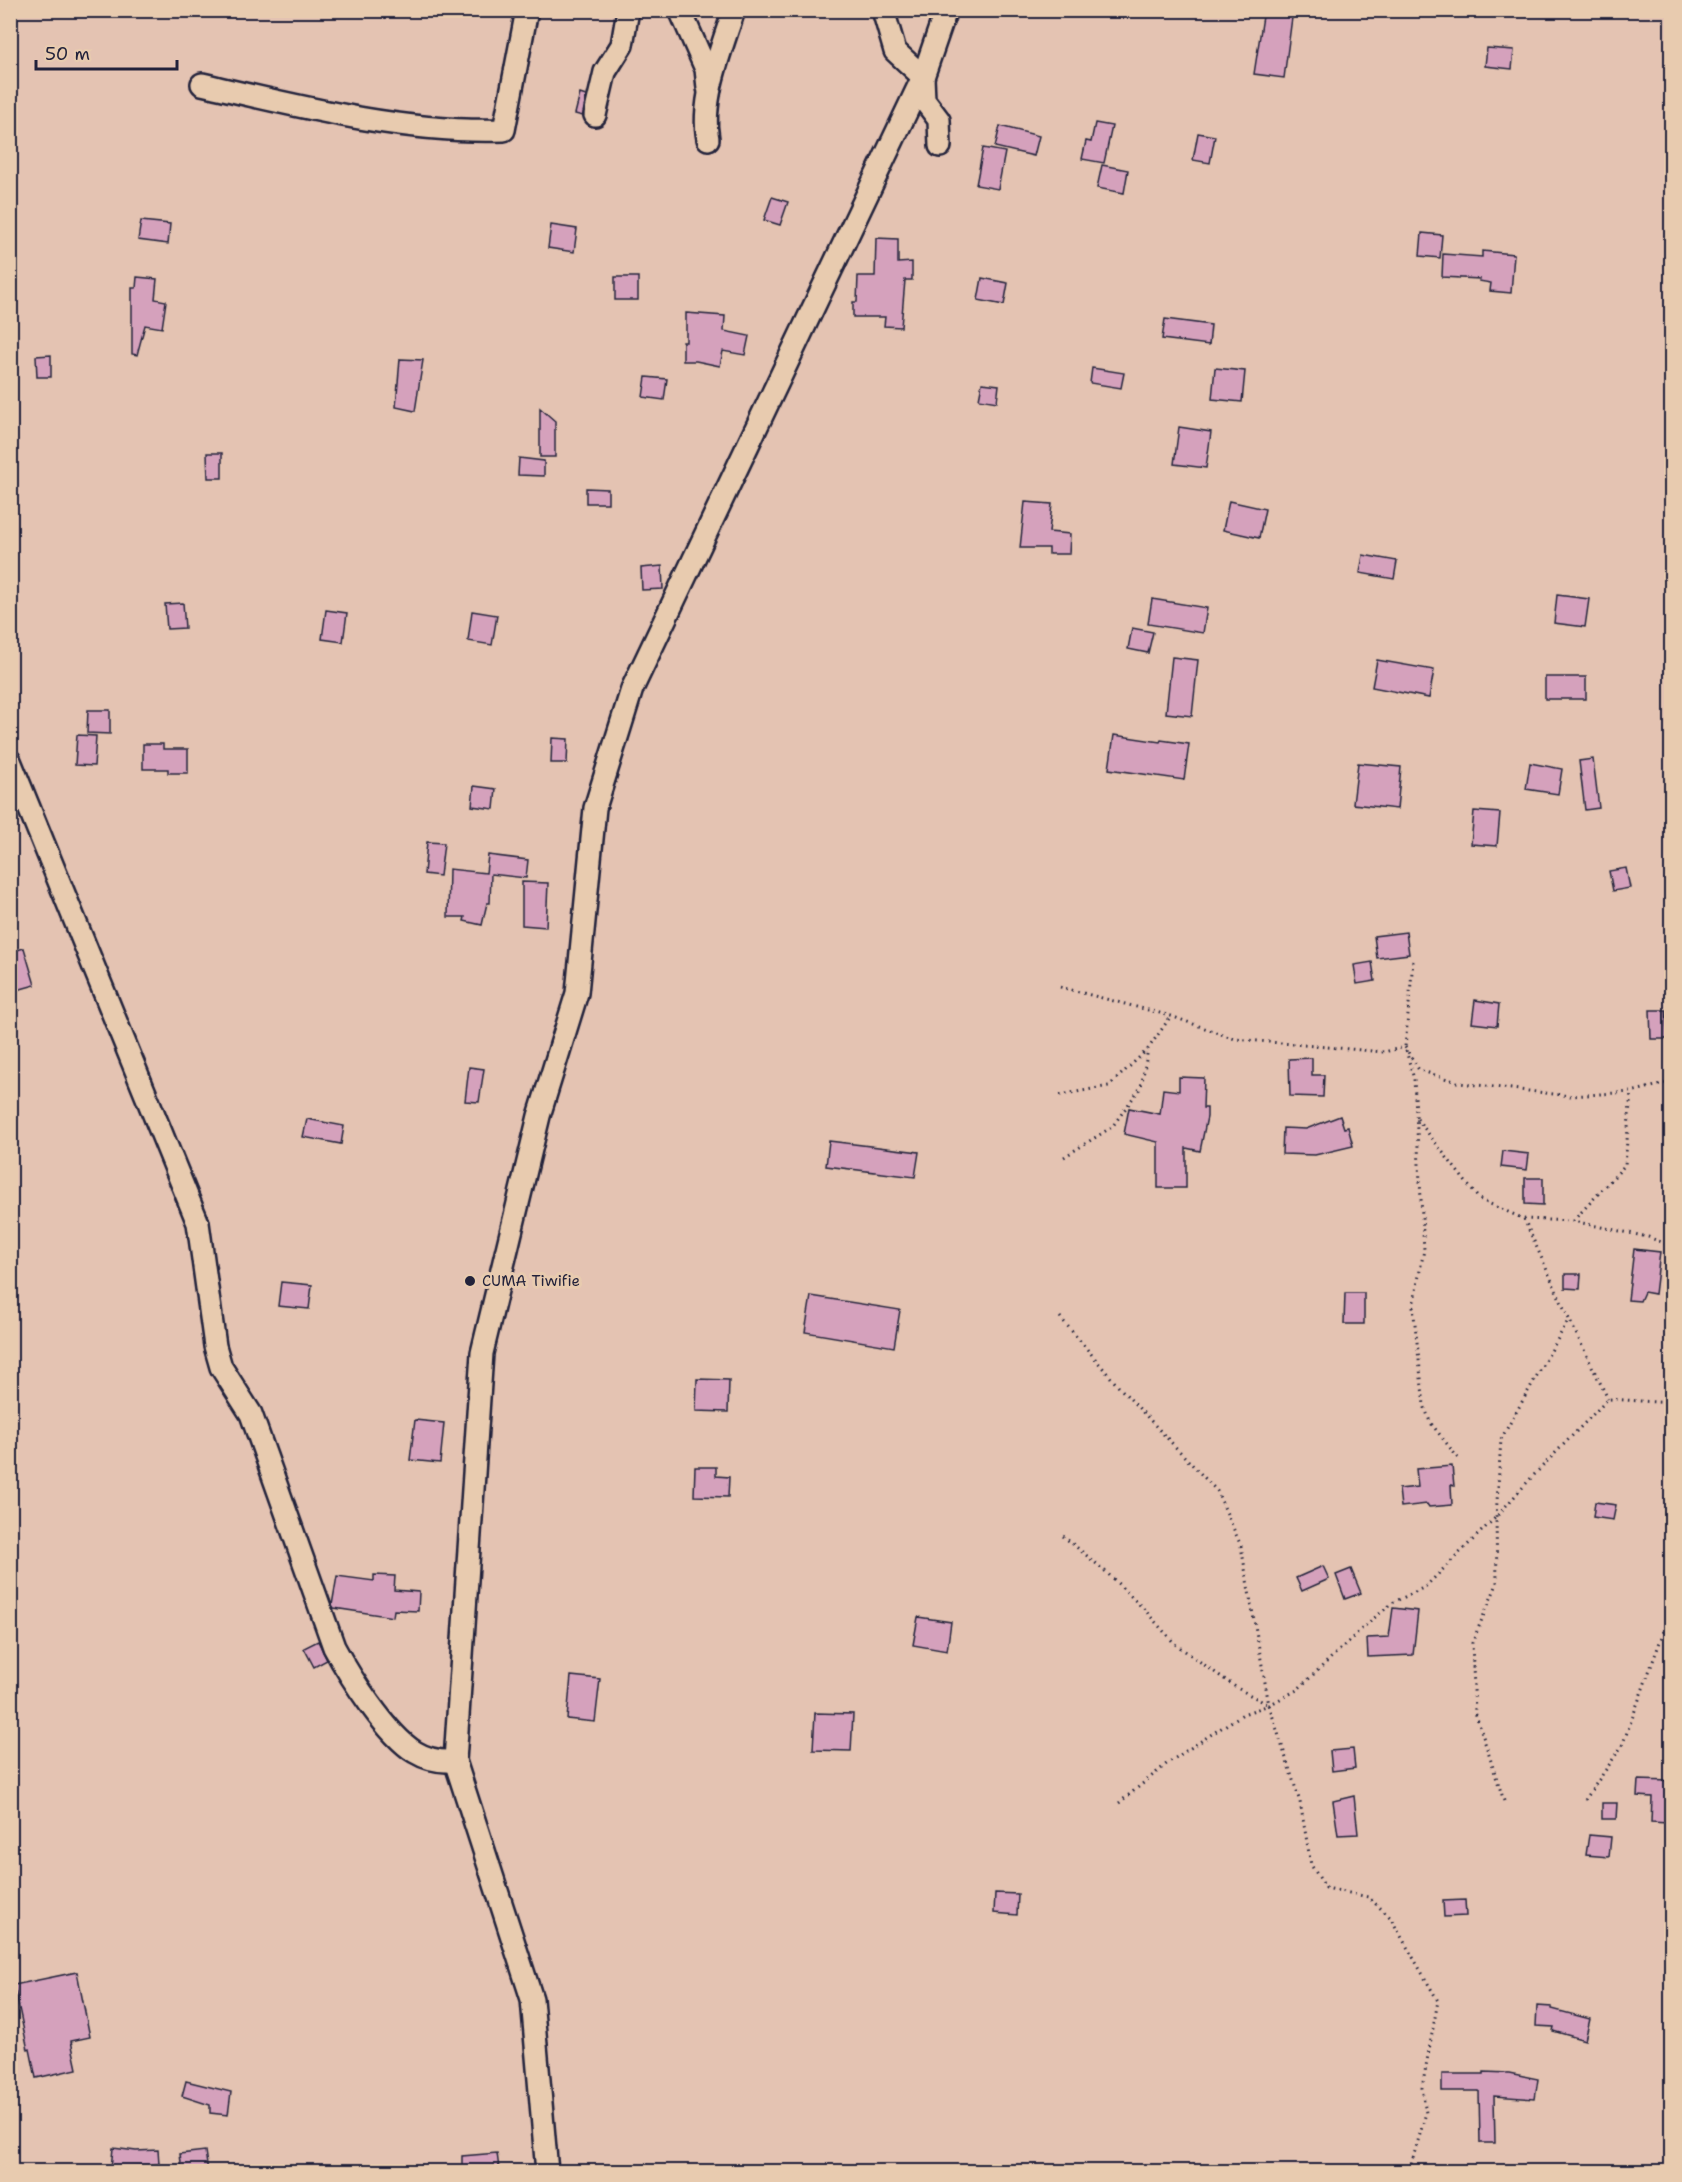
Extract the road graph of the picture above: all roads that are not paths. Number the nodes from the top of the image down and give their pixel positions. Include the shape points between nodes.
1 (527, 10) edge
2 (628, 10) edge
3 (680, 10) edge
4 (734, 10) edge
5 (883, 10) edge
6 (946, 10) edge
7 (923, 77) junction
8 (202, 84) dead end
9 (709, 98) junction
10 (595, 115) dead end
11 (708, 139) dead end
12 (940, 146) dead end
13 (10, 761) edge
14 (455, 1761) junction
15 (547, 2172) edge

1 - 8 street via 504,130 467,132 378,120
2 - 10 street via 622,45 605,72
3 - 9 street via 706,69
4 - 9 street
5 - 7 street via 895,51
6 - 7 street
7 - 12 street via 924,100 939,120
7 - 14 street via 632,688 595,808 577,993 539,1116 482,1353
9 - 11 street via 705,126
13 - 14 street via 198,1223 221,1367 251,1414 334,1647 351,1678 392,1731 415,1752 439,1762
14 - 15 street via 531,1999

